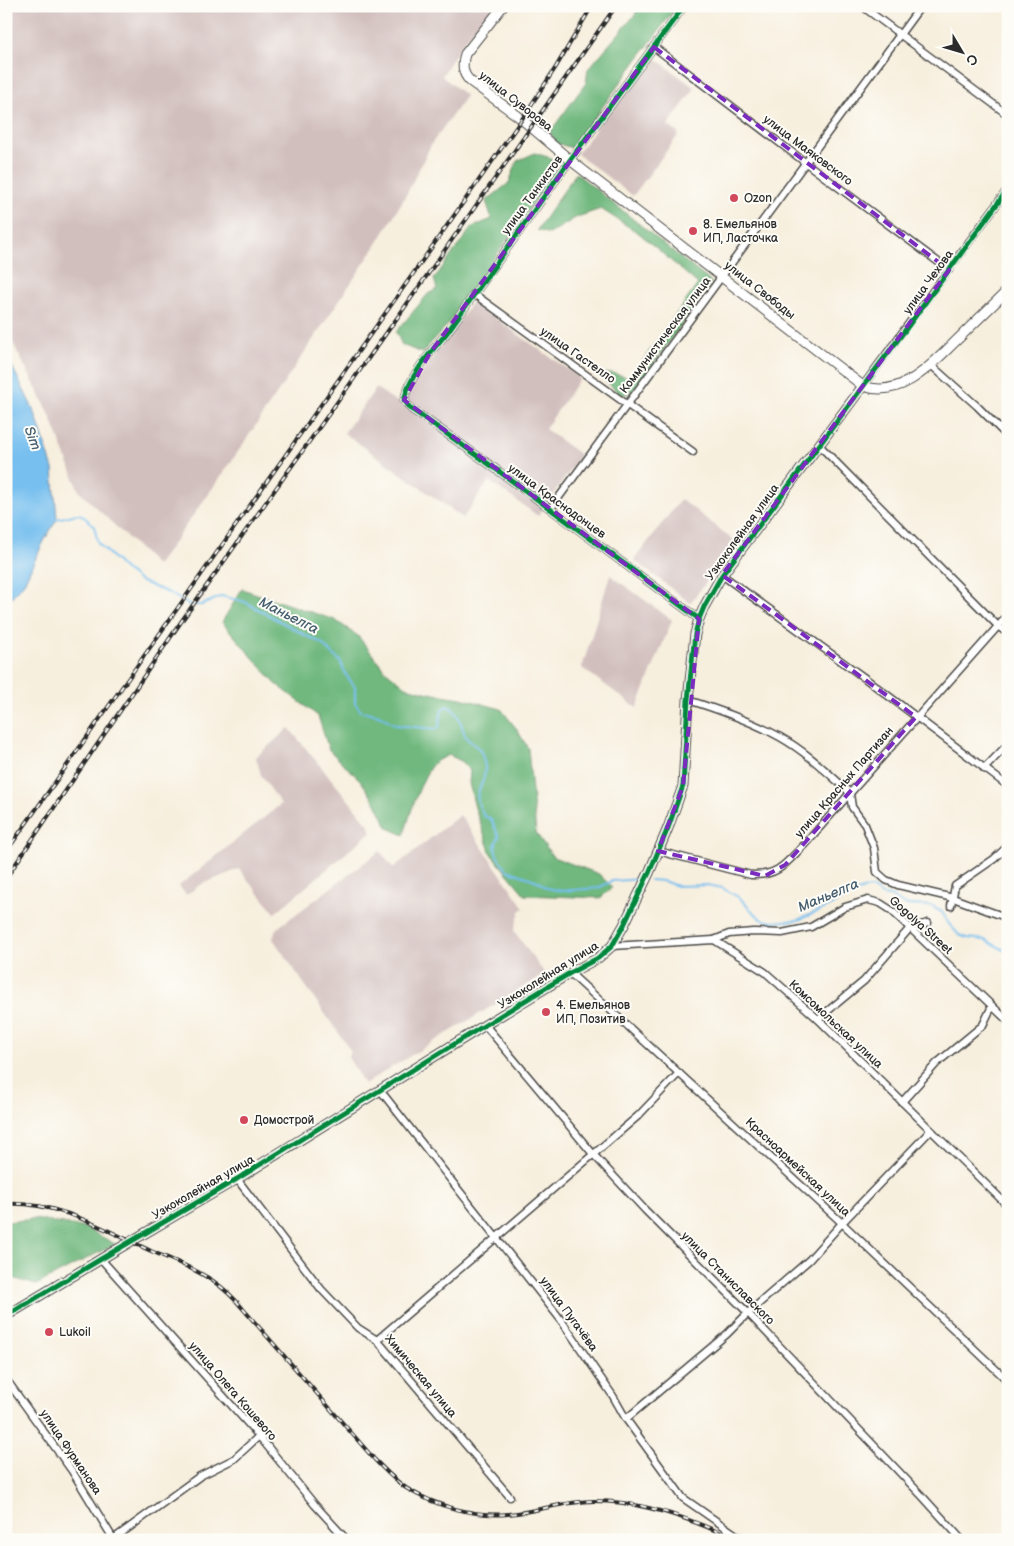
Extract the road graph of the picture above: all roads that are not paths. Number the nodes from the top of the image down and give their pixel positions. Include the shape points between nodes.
1 (502, 6) edge
2 (684, 6) edge
3 (862, 6) edge
4 (921, 6) edge
5 (900, 35) junction
6 (654, 47) junction
7 (1008, 114) edge
8 (570, 160) junction
9 (806, 163) junction
10 (1008, 189) edge
11 (949, 270) junction
12 (723, 276) junction
13 (1008, 290) edge
14 (474, 294) junction
15 (931, 365) junction
16 (863, 386) junction
17 (404, 400) joint
18 (628, 405) junction
19 (1008, 437) edge
20 (819, 445) junction
21 (692, 452) dead end
22 (551, 508) junction
23 (722, 575) junction
24 (1008, 616) edge
25 (698, 619) junction
26 (998, 626) junction
27 (1008, 634) edge
28 (688, 700) junction
29 (916, 717) junction
30 (1008, 744) edge
31 (984, 769) junction
32 (1008, 786) edge
33 (850, 794) junction
34 (1008, 846) edge
35 (658, 851) junction
36 (953, 898) junction
37 (951, 906) dead end
38 (1008, 918) edge
39 (928, 923) dead end
40 (910, 928) junction
41 (714, 940) junction
42 (612, 946) junction
43 (570, 973) junction
44 (992, 1006) junction
45 (818, 1019) junction
46 (1008, 1021) edge
47 (485, 1025) junction
48 (678, 1073) junction
49 (380, 1090) junction
50 (902, 1102) junction
51 (930, 1131) junction
52 (594, 1154) junction
53 (237, 1179) junction
54 (1008, 1206) edge
55 (842, 1223) junction
56 (496, 1239) junction
57 (101, 1259) junction
58 (748, 1313) junction
59 (6, 1316) edge
60 (376, 1340) junction
61 (6, 1379) edge
62 (1008, 1381) edge
63 (626, 1419) junction
64 (258, 1436) junction
65 (510, 1497) dead end
66 (113, 1539) edge
67 (347, 1540) edge
68 (748, 1540) edge
69 (962, 1540) edge

1 - 8 street, улица Суворова via 466,54 463,61 465,76
2 - 6 street, улица Танкистов
3 - 5 street
4 - 5 street, Коммунистическая улица
5 - 7 street
5 - 9 street, Коммунистическая улица
6 - 8 street, улица Танкистов
6 - 9 street, улица Маяковского
8 - 12 street, улица Свободы
8 - 14 street, улица Танкистов
9 - 11 street, улица Маяковского
9 - 12 street, Коммунистическая улица
10 - 11 street, улица Чехова
11 - 16 street, улица Чехова
12 - 16 street, улица Свободы
12 - 18 street, Коммунистическая улица
13 - 15 street
14 - 17 street, улица Танкистов via 422,365
14 - 18 street, улица Гастелло
15 - 16 street via 898,386 882,389
15 - 19 street
16 - 20 street, Узкоколейная улица
17 - 22 street, улица Краснодонцев via 411,409
18 - 21 street, улица Гастелло
18 - 22 street, Коммунистическая улица
20 - 23 street, Узкоколейная улица
20 - 26 street
22 - 25 street, улица Краснодонцев
23 - 25 street, Узкоколейная улица
23 - 29 street
24 - 26 street, улица Красных Партизан
25 - 28 street, Узкоколейная улица
26 - 27 street
26 - 29 street, улица Красных Партизан
28 - 33 street via 732,714 781,738 812,759
28 - 35 street, Узкоколейная улица via 683,786
29 - 31 street
29 - 33 street, улица Красных Партизан
30 - 31 street
31 - 32 street
33 - 35 street, улица Красных Партизан via 784,865 765,876
33 - 36 street via 852,807 865,825 874,848 876,872 898,885
34 - 36 street via 955,886
35 - 42 street, Узкоколейная улица
36 - 37 street
36 - 38 street
39 - 40 street
40 - 41 street, Gogolya Street via 891,910 868,900 845,907 811,927 782,932 729,934
40 - 44 street, Gogolya Street
40 - 45 street via 864,981
41 - 42 street
41 - 45 street, Комсомольская улица via 765,972
42 - 43 street, Узкоколейная улица via 598,958
43 - 47 street, Узкоколейная улица
43 - 48 street, Красноармейская улица
44 - 46 street, Gogolya Street
44 - 50 street via 984,1025 937,1063
45 - 50 street, Комсомольская улица
47 - 49 street, Узкоколейная улица
47 - 52 street, улица Станиславского
48 - 52 street via 638,1116
48 - 55 street, Красноармейская улица
49 - 53 street, Узкоколейная улица
49 - 56 street, улица Пугачёва
50 - 51 street, Комсомольская улица
51 - 54 street, Комсомольская улица
51 - 55 street
52 - 56 street
52 - 58 street, улица Станиславского
53 - 57 street, Узкоколейная улица
53 - 60 street, Химическая улица via 321,1289 358,1328
55 - 58 street via 809,1260
55 - 62 street, Красноармейская улица
56 - 60 street
56 - 63 street, улица Пугачёва via 561,1320
57 - 59 street, Узкоколейная улица
57 - 64 street, улица Олега Кошевого
58 - 63 street
58 - 69 street, улица Станиславского
60 - 65 street, Химическая улица
61 - 66 street, улица Фурманова via 72,1471
63 - 68 street, улица Пугачёва via 683,1498 734,1534
64 - 66 street via 234,1459 200,1476
64 - 67 street, улица Олега Кошевого

